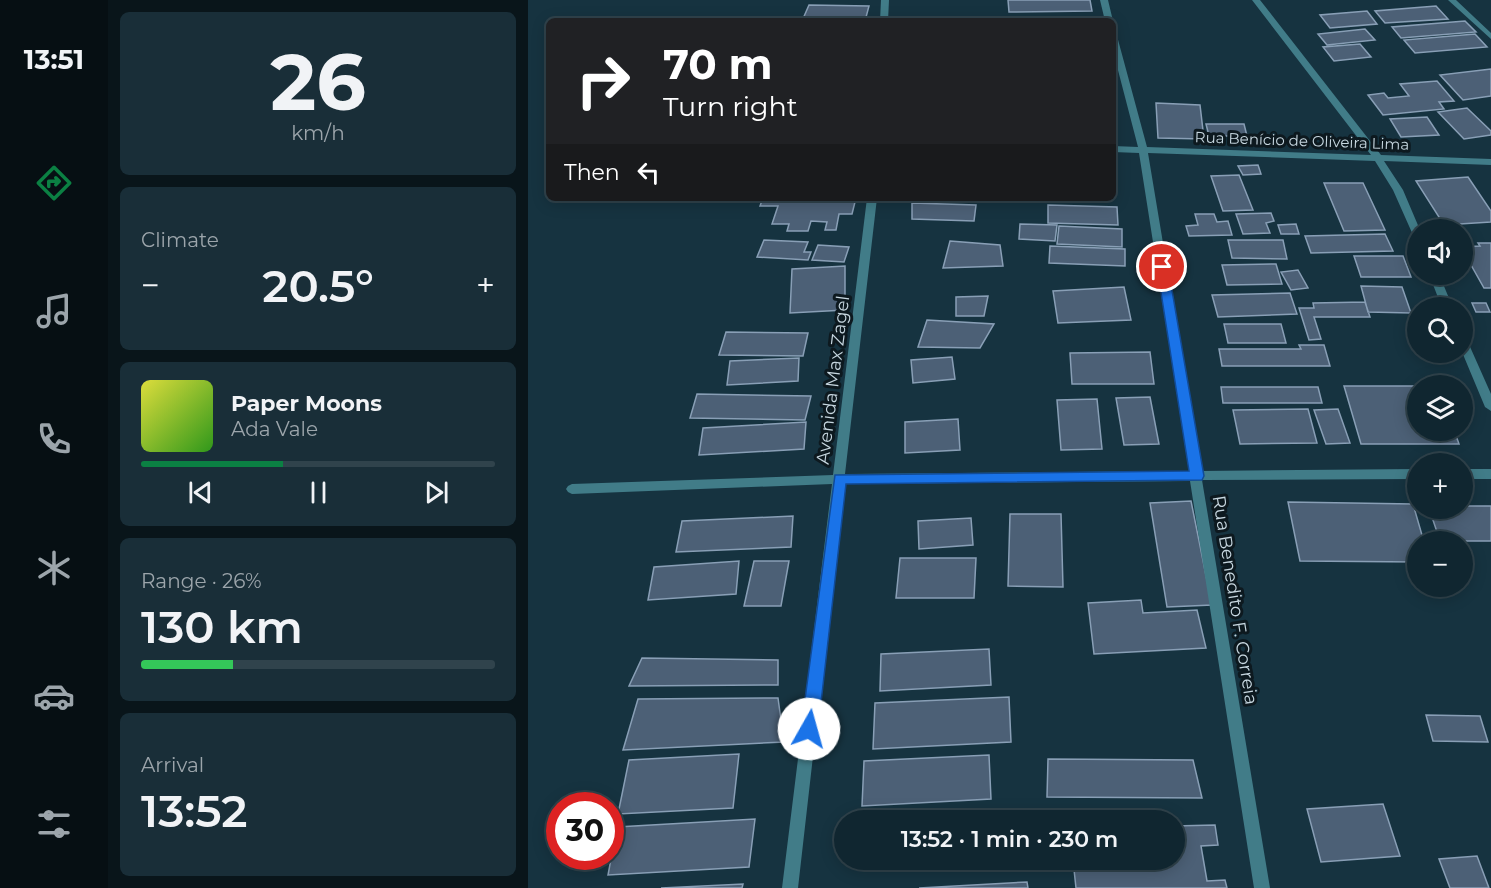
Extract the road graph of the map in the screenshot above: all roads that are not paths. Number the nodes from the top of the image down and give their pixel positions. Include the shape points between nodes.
1 (885, 0) edge
2 (1104, 0) edge
3 (1256, 0) edge
4 (1452, 0) edge
5 (884, 18) edge
6 (1108, 18) edge
7 (1491, 37) edge
8 (1116, 47) edge
9 (1116, 149) edge
10 (1143, 150) junction
11 (1378, 158) junction
12 (1491, 162) edge
13 (872, 201) edge
14 (1411, 219) edge
15 (1472, 363) edge
16 (1491, 407) edge
17 (1407, 474) edge
18 (1473, 474) edge
19 (1491, 474) edge
20 (1197, 476) junction
21 (840, 479) junction
22 (572, 489) dead end
23 (790, 888) edge
24 (1262, 888) edge

1 - 5 street
2 - 6 street
3 - 11 street
4 - 7 street
8 - 10 street, Rua Benedito F. Correia
9 - 10 street, Rua Benício de Oliveira Lima
10 - 11 street, Rua Benício de Oliveira Lima
10 - 20 street, Rua Benedito F. Correia
11 - 12 street, Rua Benício de Oliveira Lima
11 - 14 street
13 - 21 street, Avenida Max Zagel
15 - 16 street
17 - 20 street
18 - 19 street
20 - 21 street
20 - 24 street, Rua Benedito F. Correia
21 - 22 street
21 - 23 street, Avenida Max Zagel

